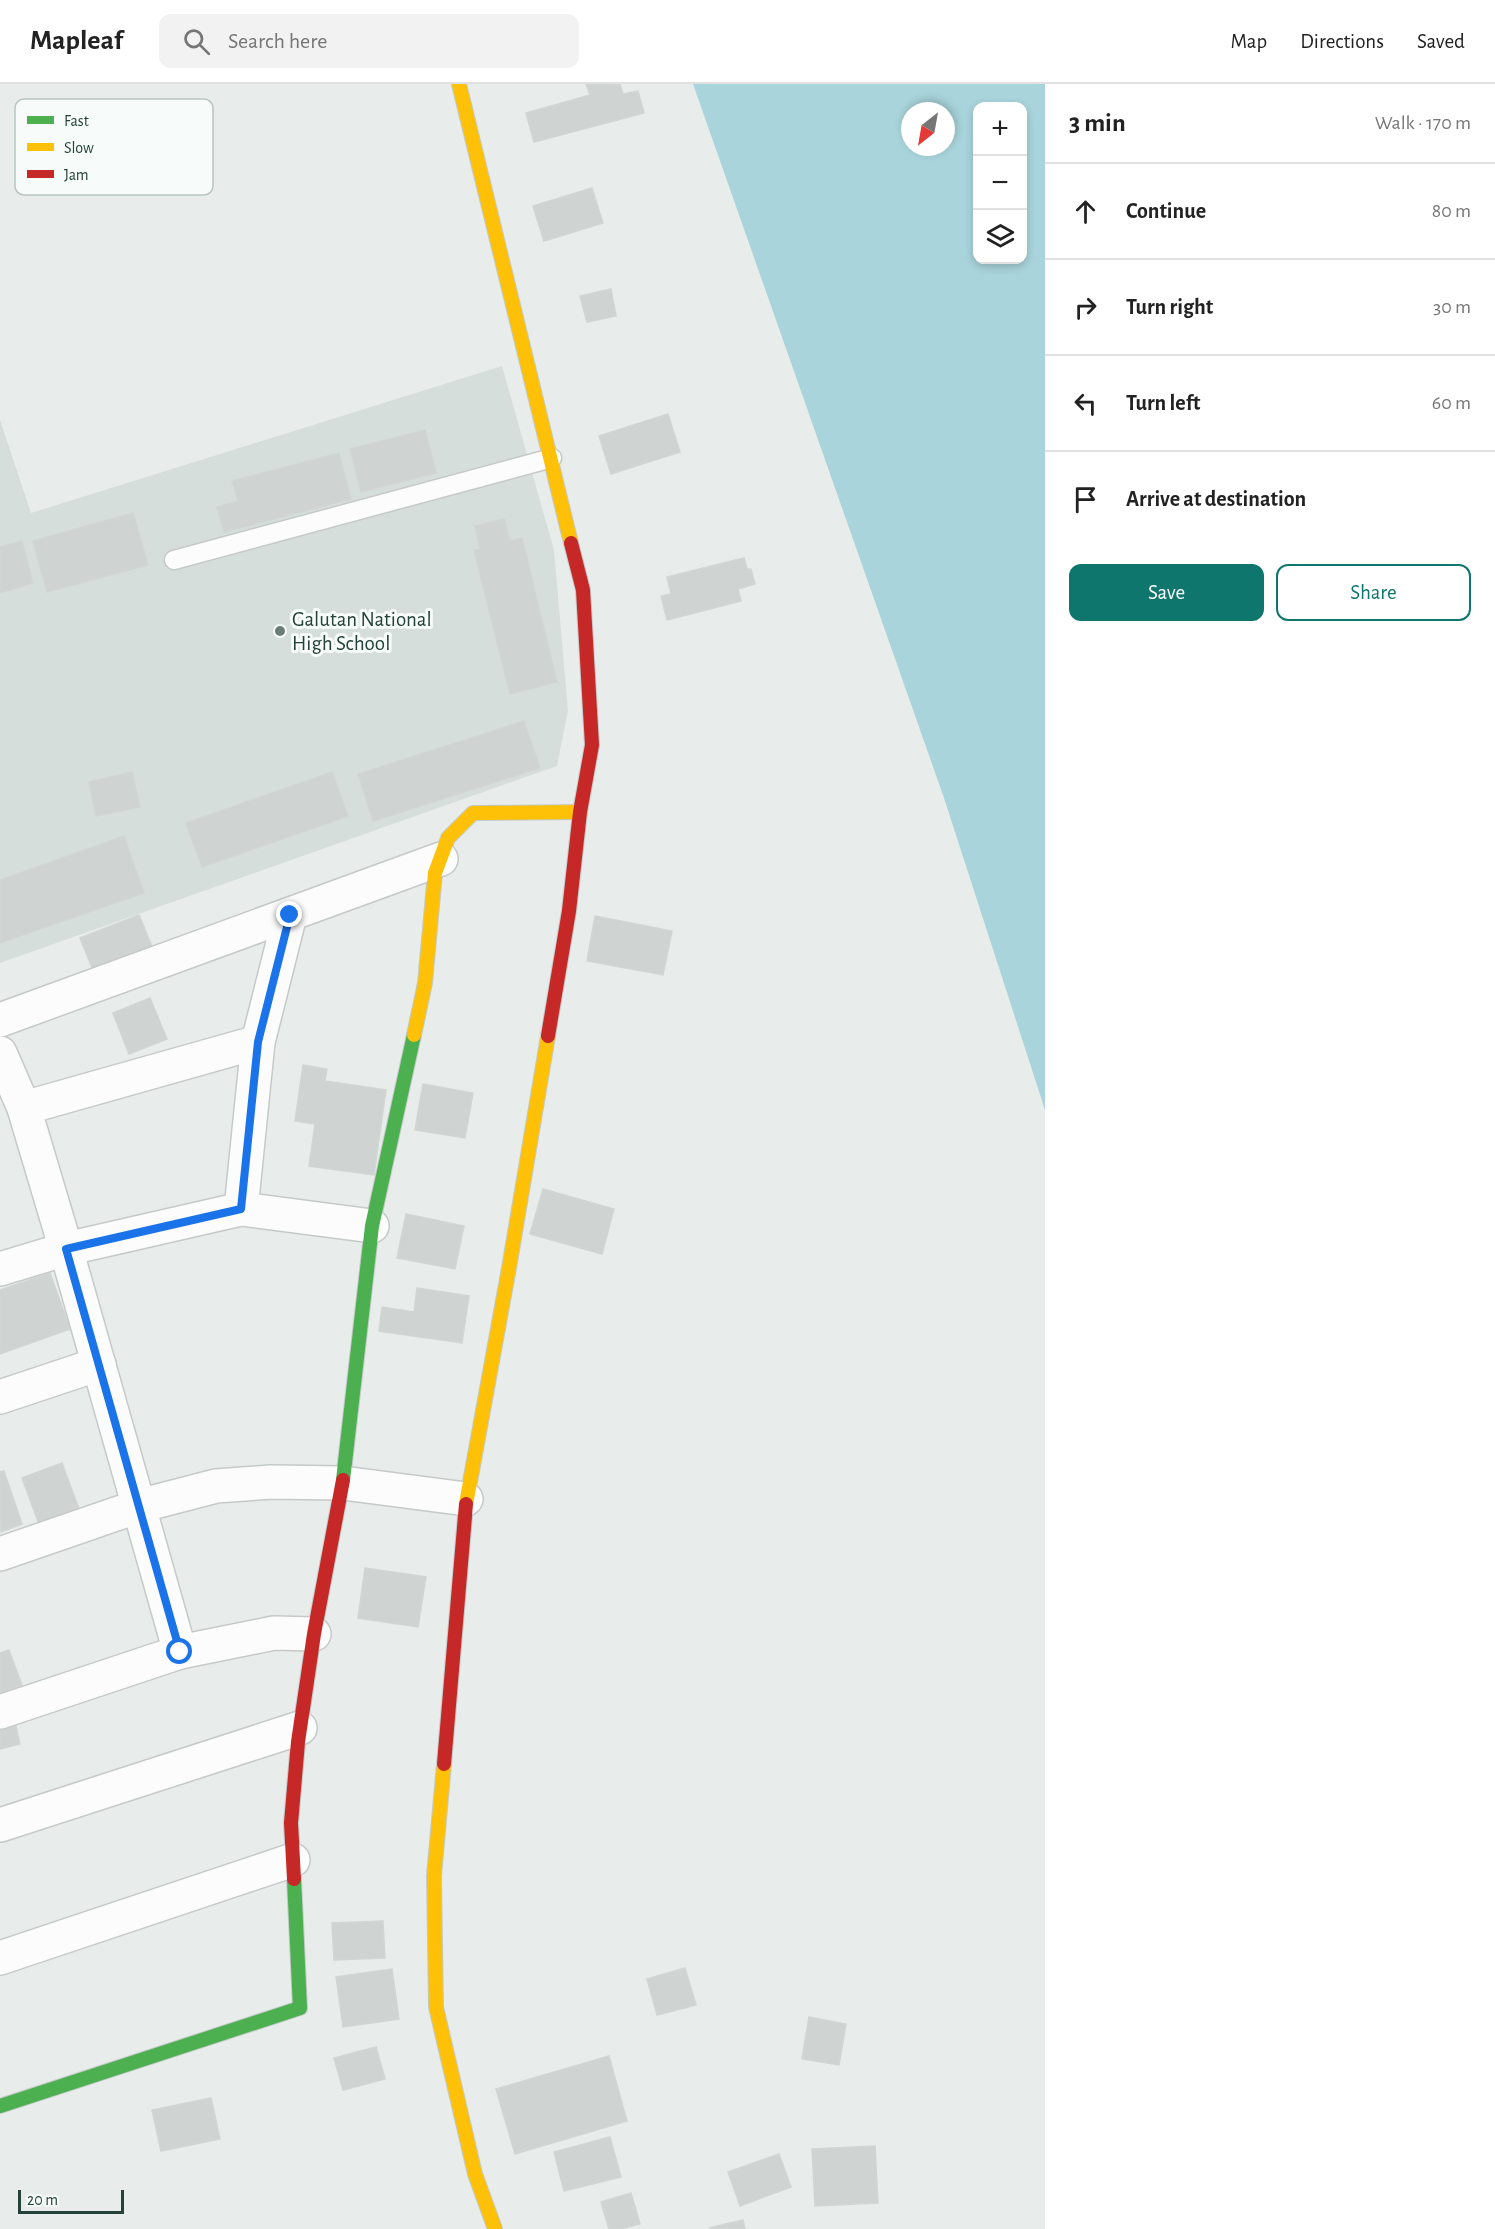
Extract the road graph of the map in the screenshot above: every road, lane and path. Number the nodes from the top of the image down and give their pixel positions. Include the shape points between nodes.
1 (459, 84) edge
2 (552, 458) junction
3 (174, 560) dead end
4 (580, 812) junction
5 (441, 859) junction
6 (290, 915) junction
7 (0, 1020) edge
8 (258, 1042) junction
9 (0, 1053) edge
10 (24, 1108) junction
11 (241, 1209) junction
12 (372, 1226) junction
13 (66, 1249) junction
14 (0, 1269) edge
15 (99, 1364) junction
16 (0, 1397) edge
17 (343, 1483) junction
18 (466, 1499) junction
19 (139, 1506) junction
20 (0, 1554) edge
21 (314, 1634) junction
22 (180, 1652) junction
23 (0, 1712) edge
24 (300, 1728) junction
25 (0, 1825) edge
26 (293, 1860) junction
27 (0, 1958) edge
28 (0, 2106) edge
29 (495, 2229) edge

1 - 2 street
2 - 3 lane
2 - 4 street via 583,590 592,745
4 - 5 street via 473,813 448,838
4 - 18 street via 569,911
5 - 6 street
5 - 12 street via 434,882 425,982
6 - 7 street
6 - 8 street
8 - 10 street
8 - 11 street
9 - 10 street
10 - 13 street
11 - 12 street
11 - 13 street
12 - 17 street
13 - 14 street
13 - 15 street
15 - 16 street
15 - 19 street
17 - 18 street
17 - 19 street via 216,1486
17 - 21 street
18 - 29 street via 434,1876 436,2007 475,2174
19 - 20 street
19 - 22 street
21 - 22 street via 274,1633
21 - 24 street
22 - 23 street
24 - 25 street
24 - 26 street via 291,1823
26 - 27 street
26 - 28 street via 300,2008

